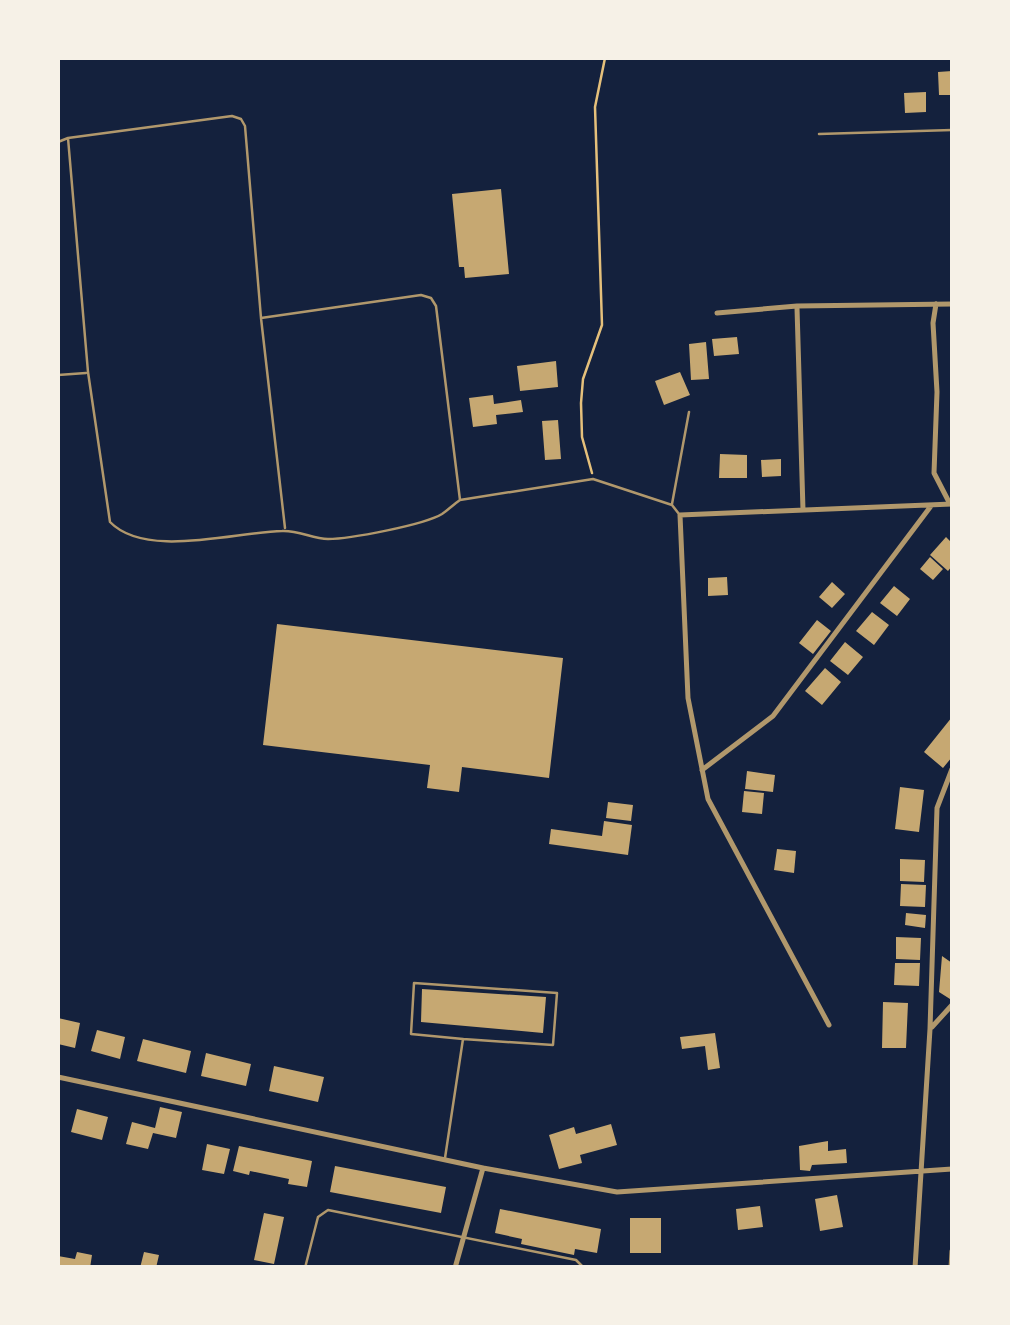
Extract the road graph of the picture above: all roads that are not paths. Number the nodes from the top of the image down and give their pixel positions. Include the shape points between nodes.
1 (952, 130) edge
2 (819, 134) dead end
3 (68, 138) junction
4 (58, 142) edge
5 (936, 304) junction
6 (952, 304) edge
7 (797, 306) junction
8 (717, 313) dead end
9 (261, 318) junction
10 (88, 372) junction
11 (58, 375) edge
12 (689, 412) dead end
13 (460, 500) junction
14 (932, 504) junction
15 (951, 504) edge
16 (672, 505) junction
17 (803, 510) junction
18 (680, 515) junction
19 (286, 530) junction
20 (952, 768) edge
21 (702, 770) junction
22 (952, 1005) edge
23 (829, 1025) dead end
24 (930, 1030) junction
25 (462, 1039) junction
26 (58, 1077) edge
27 (445, 1160) junction
28 (483, 1168) junction
29 (952, 1169) edge
30 (923, 1174) junction
31 (463, 1239) junction
32 (952, 1251) edge
33 (304, 1268) edge
34 (455, 1268) edge
35 (584, 1268) edge
36 (915, 1268) edge
37 (951, 1268) edge

1 - 2 lane
3 - 4 lane
3 - 9 lane via 241,119
3 - 10 lane
5 - 6 street
5 - 7 street
5 - 15 street via 934,473
7 - 8 street
7 - 17 street
9 - 13 lane via 430,298
9 - 19 lane
10 - 11 lane
10 - 19 lane via 110,522 121,534 218,539
12 - 16 lane
13 - 16 lane via 593,479
13 - 19 lane via 418,523 328,539
14 - 15 street
14 - 17 street
14 - 21 street via 772,716
16 - 18 lane
17 - 18 street
18 - 21 street via 688,698
20 - 24 street via 936,808
21 - 23 street via 708,798
22 - 24 street
24 - 30 street
25 - 25 lane via 411,1034 414,983 557,993 553,1045
25 - 27 lane
26 - 27 street
27 - 28 street
28 - 30 street via 617,1192
28 - 31 street
29 - 30 street
30 - 36 street
31 - 33 lane via 328,1210 318,1217
31 - 34 street
31 - 35 lane via 576,1260
32 - 37 street

